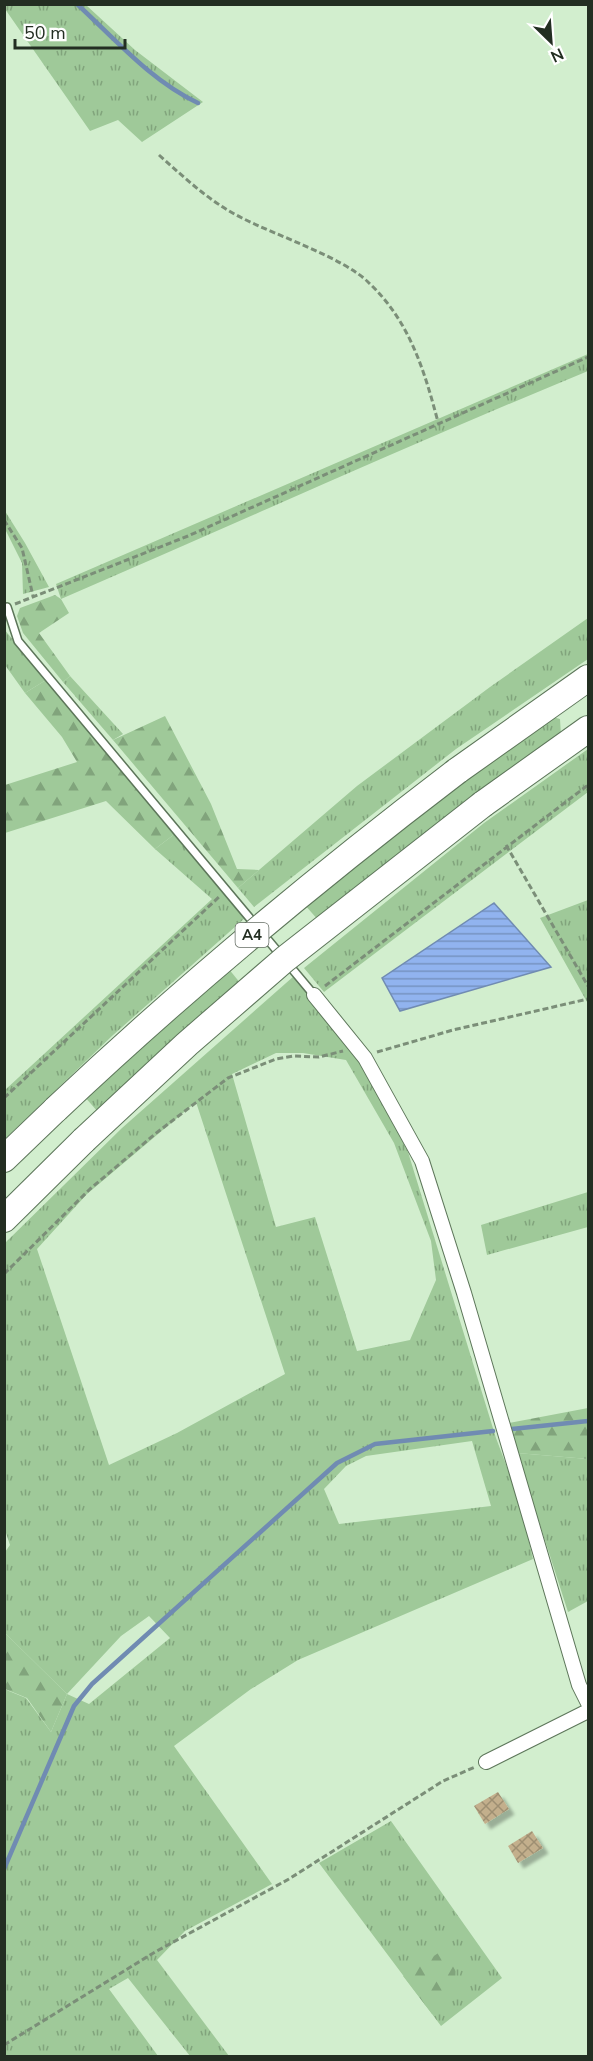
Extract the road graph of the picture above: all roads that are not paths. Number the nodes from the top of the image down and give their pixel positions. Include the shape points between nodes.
1 (7, 607) road end
2 (588, 678) edge
3 (588, 729) edge
4 (314, 995) joint
5 (4, 1159) edge
6 (4, 1218) edge
7 (588, 1702) edge
8 (588, 1711) edge
9 (486, 1762) road end

1 - 4 lane via 18,641
2 - 5 highway, A4, bridge via 457,771 311,885 206,972
3 - 6 highway, A4, bridge via 483,804 285,959 188,1044
4 - 7 street via 365,1059 422,1161 579,1684
8 - 9 street

